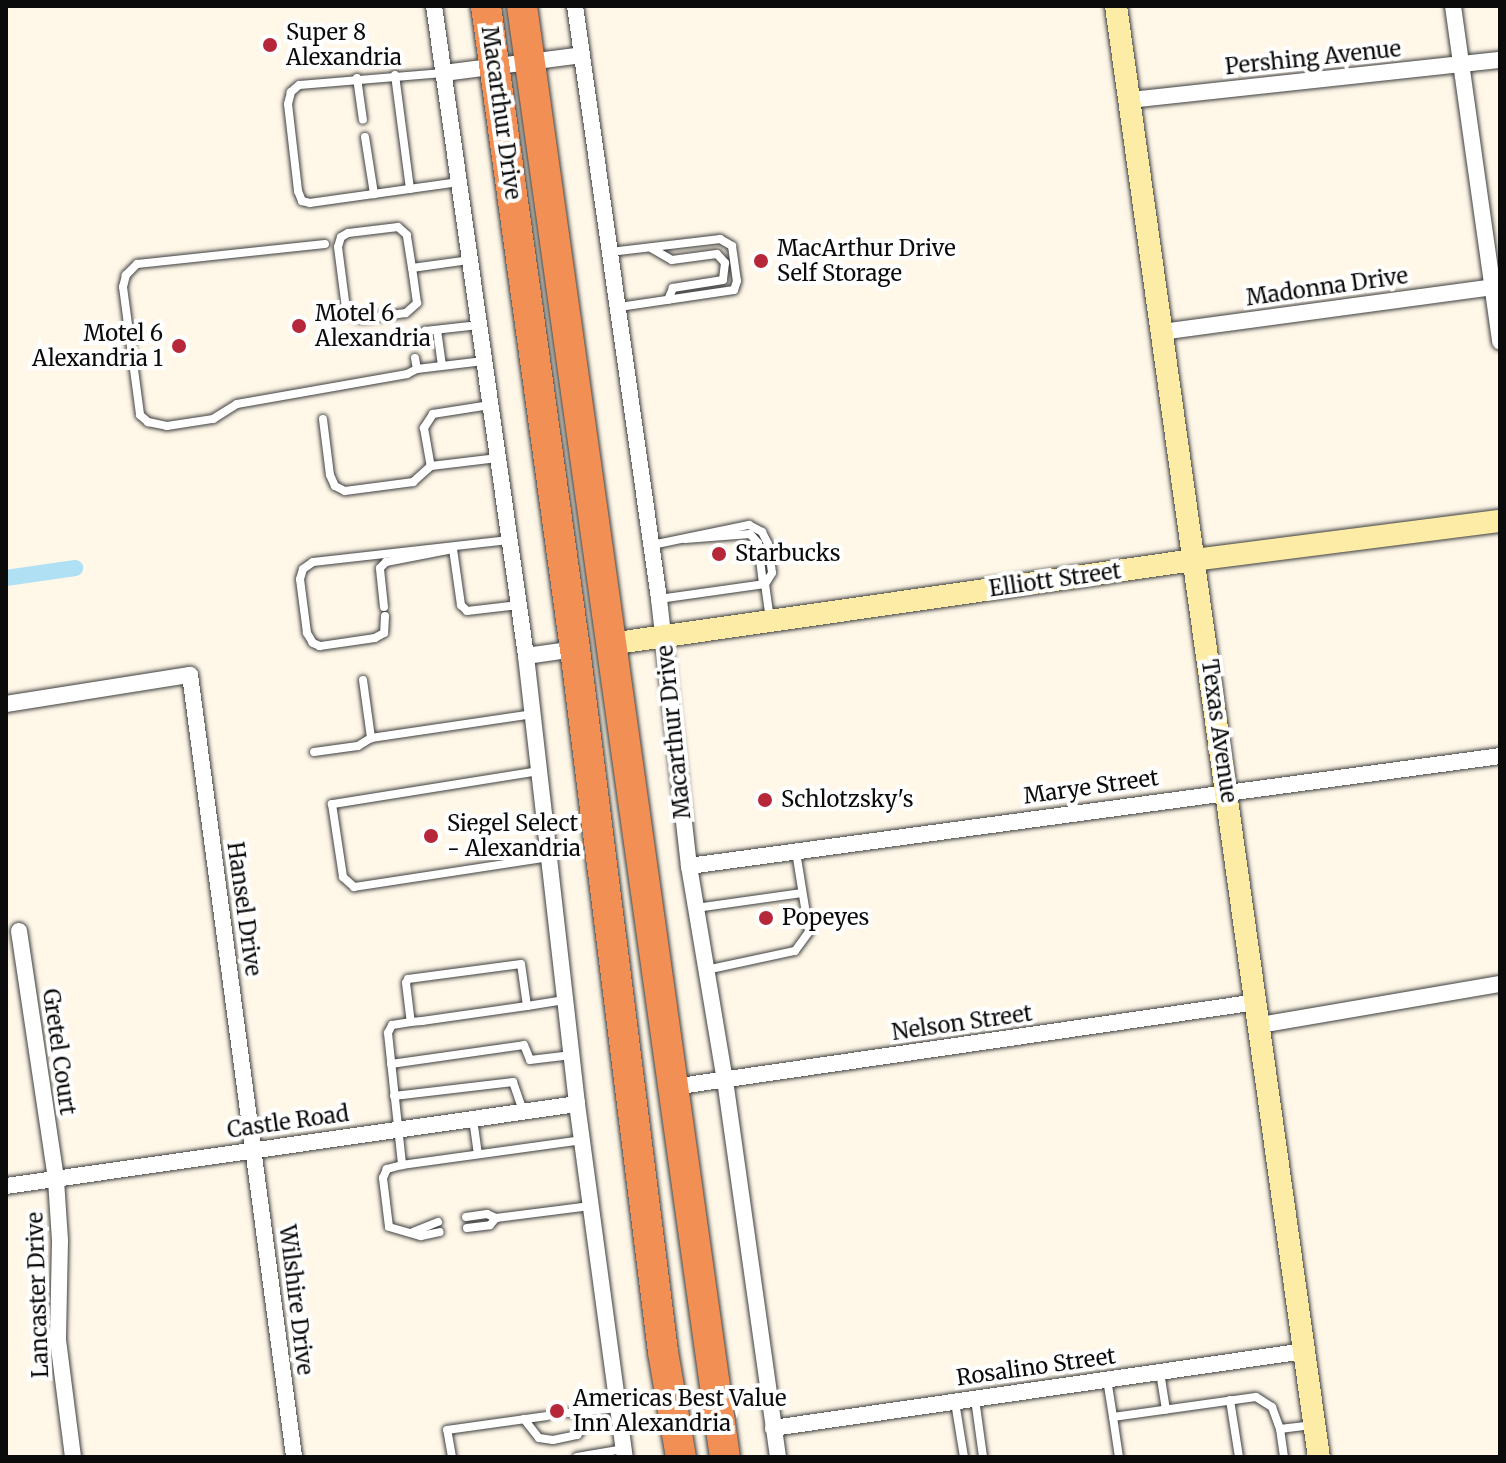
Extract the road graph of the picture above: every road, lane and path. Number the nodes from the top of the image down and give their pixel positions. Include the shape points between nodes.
1 (434, 6) edge
2 (486, 6) edge
3 (522, 6) edge
4 (575, 6) edge
5 (1116, 6) edge
6 (1453, 6) edge
7 (582, 55) junction
8 (1500, 60) edge
9 (530, 62) junction
10 (1461, 65) junction
11 (495, 67) junction
12 (444, 73) junction
13 (395, 75) junction
14 (357, 78) junction
15 (1130, 100) junction
16 (363, 120) dead end
17 (368, 142) dead end
18 (459, 182) junction
19 (410, 189) junction
20 (374, 194) junction
21 (325, 244) dead end
22 (649, 247) junction
23 (610, 252) junction
24 (470, 260) junction
25 (412, 268) junction
26 (1496, 286) edge
27 (668, 300) junction
28 (619, 307) junction
29 (479, 325) junction
30 (437, 330) junction
31 (1161, 332) junction
32 (413, 341) dead end
33 (1500, 342) edge
34 (415, 358) dead end
35 (484, 361) junction
36 (442, 366) junction
37 (417, 369) junction
38 (490, 405) junction
39 (323, 419) dead end
40 (498, 458) junction
41 (431, 466) junction
42 (1500, 521) edge
43 (509, 540) junction
44 (652, 545) junction
45 (453, 549) junction
46 (1194, 560) junction
47 (764, 584) junction
48 (659, 599) junction
49 (519, 605) junction
50 (770, 621) junction
51 (664, 636) junction
52 (610, 644) junction
53 (575, 649) junction
54 (526, 656) junction
55 (363, 680) dead end
56 (6, 704) edge
57 (533, 714) junction
58 (371, 738) junction
59 (314, 752) dead end
60 (1500, 756) edge
61 (539, 771) junction
62 (1227, 790) junction
63 (796, 851) junction
64 (549, 857) junction
65 (689, 866) junction
66 (799, 893) junction
67 (696, 909) junction
68 (19, 931) dead end
69 (706, 970) junction
70 (1500, 984) edge
71 (565, 1000) junction
72 (527, 1006) junction
73 (1259, 1014) junction
74 (411, 1022) junction
75 (572, 1055) junction
76 (391, 1064) junction
77 (725, 1080) junction
78 (673, 1087) junction
79 (394, 1096) junction
80 (577, 1104) junction
81 (523, 1111) junction
82 (473, 1118) junction
83 (397, 1129) junction
84 (582, 1140) junction
85 (254, 1149) junction
86 (478, 1154) junction
87 (402, 1165) junction
88 (56, 1180) junction
89 (6, 1186) edge
90 (591, 1206) junction
91 (466, 1217) dead end
92 (496, 1218) junction
93 (438, 1222) dead end
94 (467, 1228) dead end
95 (413, 1232) junction
96 (440, 1232) dead end
97 (1305, 1351) junction
98 (663, 1352) junction
99 (1160, 1371) junction
100 (1107, 1379) junction
101 (975, 1398) junction
102 (1230, 1400) junction
103 (955, 1401) junction
104 (618, 1408) junction
105 (1166, 1410) junction
106 (589, 1411) junction
107 (569, 1413) dead end
108 (547, 1416) dead end
109 (1113, 1417) junction
110 (524, 1419) junction
111 (1315, 1425) junction
112 (773, 1428) junction
113 (1280, 1429) junction
114 (624, 1453) edge
115 (73, 1457) edge
116 (294, 1457) edge
117 (452, 1457) edge
118 (577, 1457) edge
119 (665, 1457) edge
120 (681, 1457) edge
121 (725, 1457) edge
122 (778, 1457) edge
123 (964, 1457) edge
124 (983, 1457) edge
125 (1119, 1457) edge
126 (1239, 1457) edge
127 (1284, 1457) edge
128 (1319, 1457) edge

1 - 12 street
2 - 11 highway, Macarthur Drive
3 - 9 highway, Macarthur Drive
4 - 7 street, Macarthur Drive
5 - 15 street, Texas Avenue
6 - 10 street
7 - 9 street
7 - 23 street, Macarthur Drive
8 - 10 street, Pershing Avenue
9 - 11 street
9 - 52 highway, Macarthur Drive
10 - 15 street, Pershing Avenue
10 - 26 street
11 - 12 street
11 - 53 highway, Macarthur Drive
12 - 13 lane
12 - 18 street
13 - 14 lane
13 - 19 lane via 397,124
14 - 16 lane
14 - 20 lane via 299,85 291,92 298,191 302,201 310,203
15 - 31 street, Texas Avenue
17 - 20 lane
18 - 19 lane
18 - 24 street
19 - 20 lane
21 - 37 lane via 137,264 123,287 140,415 167,426 213,419 237,404
22 - 23 lane
22 - 27 lane via 672,260 717,254 725,263 723,280 673,288
22 - 27 lane via 720,239 732,246 734,290
23 - 28 street, Macarthur Drive
24 - 25 lane
24 - 29 street
25 - 25 lane via 417,303 413,309 362,319 346,309 341,237 398,227 407,235
26 - 31 street, Madonna Drive
26 - 33 street
27 - 28 lane
28 - 44 street, Macarthur Drive
29 - 30 lane
29 - 35 street
30 - 32 lane via 425,331
30 - 36 lane
31 - 46 street, Texas Avenue
34 - 37 lane
35 - 36 lane
35 - 38 street
36 - 37 lane
38 - 40 street
38 - 41 lane via 433,414 426,421
39 - 41 lane via 330,475 345,491 413,482
40 - 41 lane
40 - 43 street
42 - 46 street, Elliott Street
43 - 45 lane
43 - 49 street
44 - 47 lane via 750,534 758,543
44 - 48 street, Macarthur Drive
45 - 45 lane via 433,546 313,562 300,579 313,643 384,633 380,568 386,562
45 - 49 lane via 461,605 467,611
46 - 50 street, Elliott Street
46 - 62 street, Texas Avenue
47 - 48 lane
47 - 50 lane
48 - 51 street, Macarthur Drive
49 - 54 street
50 - 51 street, Elliott Street
51 - 52 street, Elliott Street
51 - 65 street, Macarthur Drive
52 - 53 highway
52 - 78 highway, Macarthur Drive
53 - 54 street
53 - 98 highway, Macarthur Drive
54 - 57 street
55 - 58 lane
56 - 85 street, Hansel Drive via 190,675
57 - 58 lane
57 - 61 street
58 - 59 lane via 358,746
60 - 62 street, Marye Street
61 - 64 street
61 - 64 lane via 332,804 343,877 354,887
62 - 63 street, Marye Street
62 - 73 street, Texas Avenue
63 - 65 street, Marye Street
63 - 66 lane
64 - 71 street
65 - 67 street, Macarthur Drive
66 - 67 lane
66 - 69 lane via 809,932 795,951
67 - 69 street, Macarthur Drive
68 - 88 street, Gretel Court
69 - 77 street, Macarthur Drive
70 - 73 street, Nelson Street
71 - 72 lane
71 - 75 street
72 - 74 lane
72 - 74 lane via 521,964 516,964 408,979
73 - 77 street, Nelson Street
73 - 97 street, Texas Avenue
74 - 76 lane via 390,1028
75 - 76 lane via 530,1060 524,1045
75 - 80 street
76 - 79 lane
77 - 78 street, Nelson Street
77 - 112 street, Macarthur Drive
78 - 121 highway, Macarthur Drive
79 - 81 lane via 513,1082
79 - 83 lane
80 - 81 street, Castle Road
80 - 84 street
81 - 82 street, Castle Road
82 - 83 street, Castle Road
82 - 86 lane
83 - 85 street, Castle Road
83 - 87 lane
84 - 86 lane
84 - 90 street
85 - 88 street, Castle Road
85 - 116 street, Wilshire Drive
86 - 87 lane
87 - 95 lane via 387,1169 382,1191 389,1227
88 - 89 street, Castle Road
88 - 115 street, Lancaster Drive via 58,1340
90 - 92 lane
90 - 104 street
91 - 92 lane
92 - 94 lane via 490,1225
93 - 95 lane
95 - 96 lane
97 - 99 street, Rosalino Street
97 - 111 street, Texas Avenue
98 - 119 highway
98 - 120 highway, Macarthur Drive
99 - 100 street, Rosalino Street
99 - 105 lane
100 - 101 street, Rosalino Street
100 - 109 lane
101 - 103 street, Rosalino Street
101 - 124 lane
102 - 105 lane
102 - 113 lane via 1267,1401
102 - 126 lane
103 - 112 street, Rosalino Street
103 - 123 lane
104 - 106 lane
104 - 114 street
105 - 109 lane
106 - 107 lane
106 - 110 lane via 577,1435 553,1440 539,1438
108 - 110 lane
109 - 125 lane
110 - 117 lane via 447,1430
111 - 113 lane
111 - 128 street, Texas Avenue
112 - 122 street, Macarthur Drive
113 - 127 lane
114 - 118 lane

